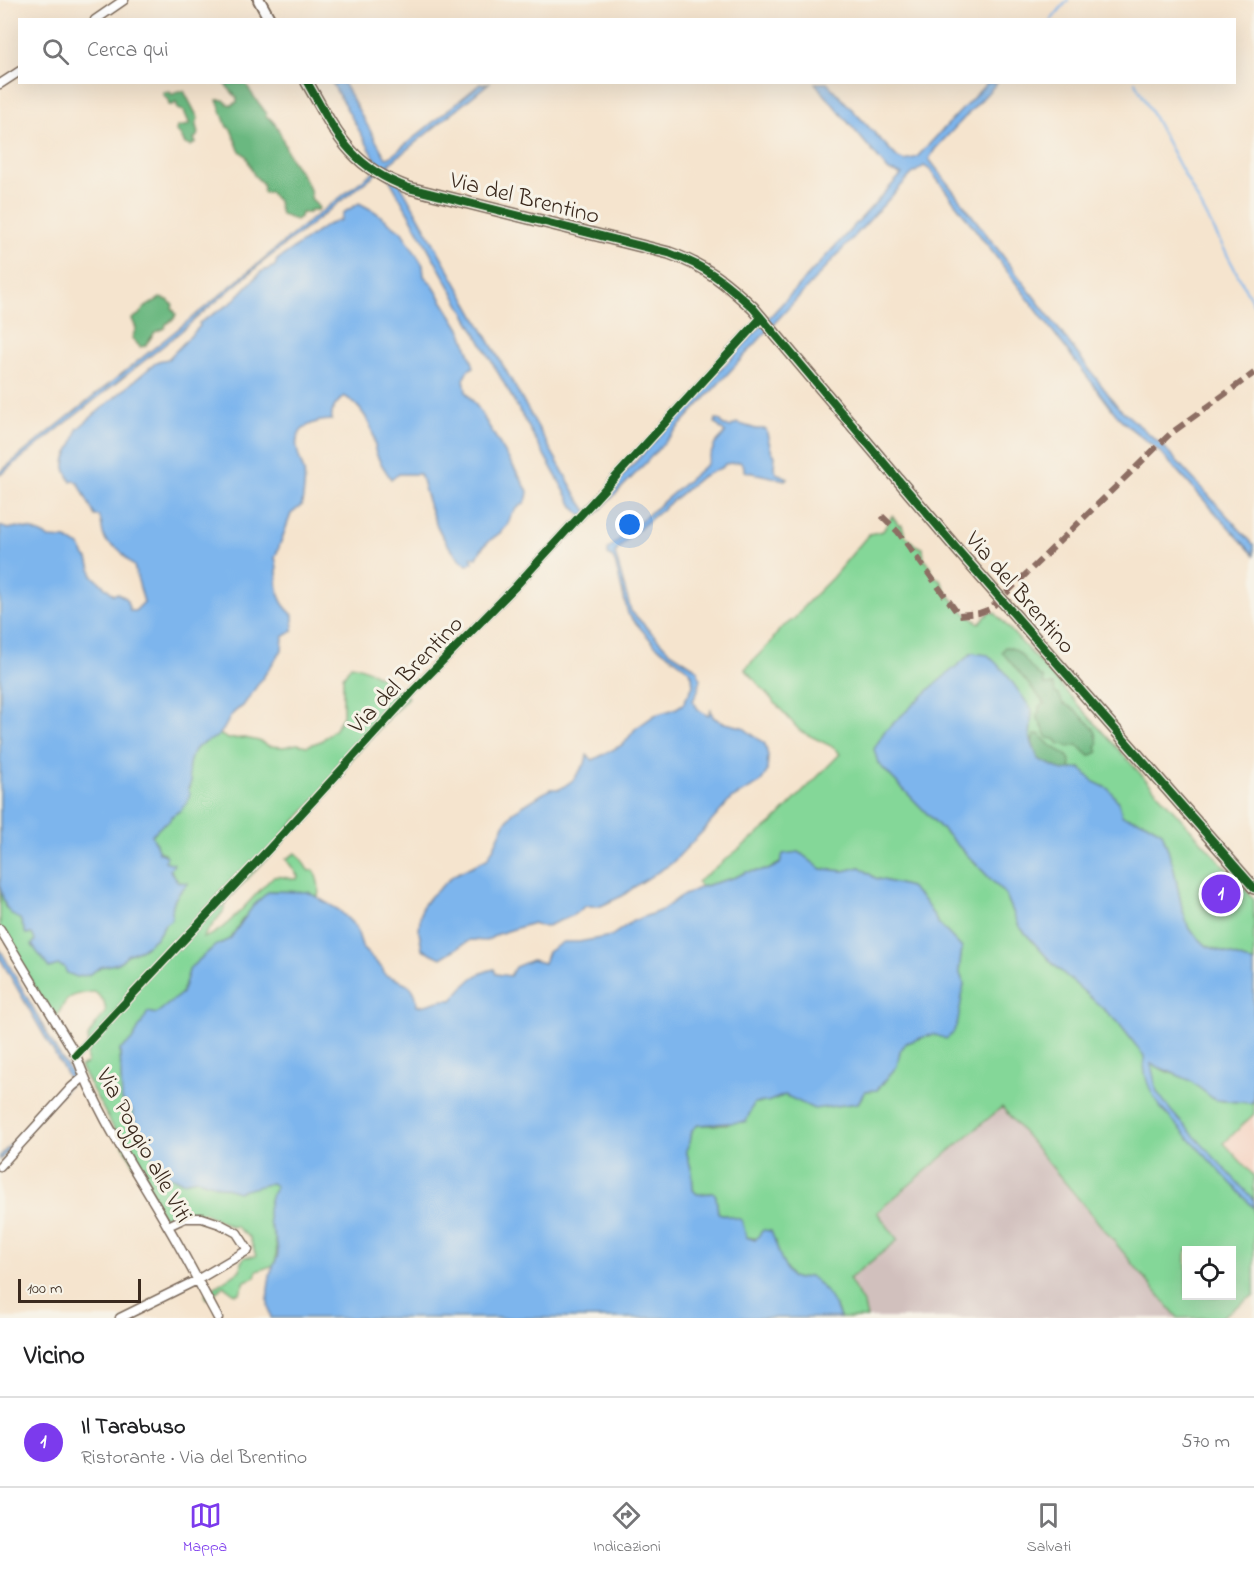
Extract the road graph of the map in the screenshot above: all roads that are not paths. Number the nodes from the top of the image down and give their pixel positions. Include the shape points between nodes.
1 (124, 0) edge
2 (259, 0) edge
3 (98, 18) edge
4 (269, 18) edge
5 (18, 72) edge
6 (0, 84) edge
7 (308, 84) edge
8 (765, 323) junction
9 (1254, 888) edge
10 (0, 929) edge
11 (76, 1055) junction
12 (84, 1077) junction
13 (0, 1166) edge
14 (168, 1226) junction
15 (197, 1280) junction
16 (120, 1318) edge
17 (218, 1318) edge

1 - 3 street
2 - 4 street
5 - 6 street
7 - 8 street, Via del Brentino via 341,141 359,161 388,180 694,262 725,282
8 - 9 street, Via del Brentino
8 - 11 street, Via del Brentino via 589,504
10 - 11 street, Via Poggio alle Viti
11 - 12 street, Via Poggio alle Viti
12 - 13 street
12 - 14 street, Via Poggio alle Viti
14 - 15 street, Via Poggio alle Viti
14 - 15 street via 185,1218 202,1218 237,1233 248,1250
15 - 16 street
15 - 17 street, Via Poggio alle Viti

